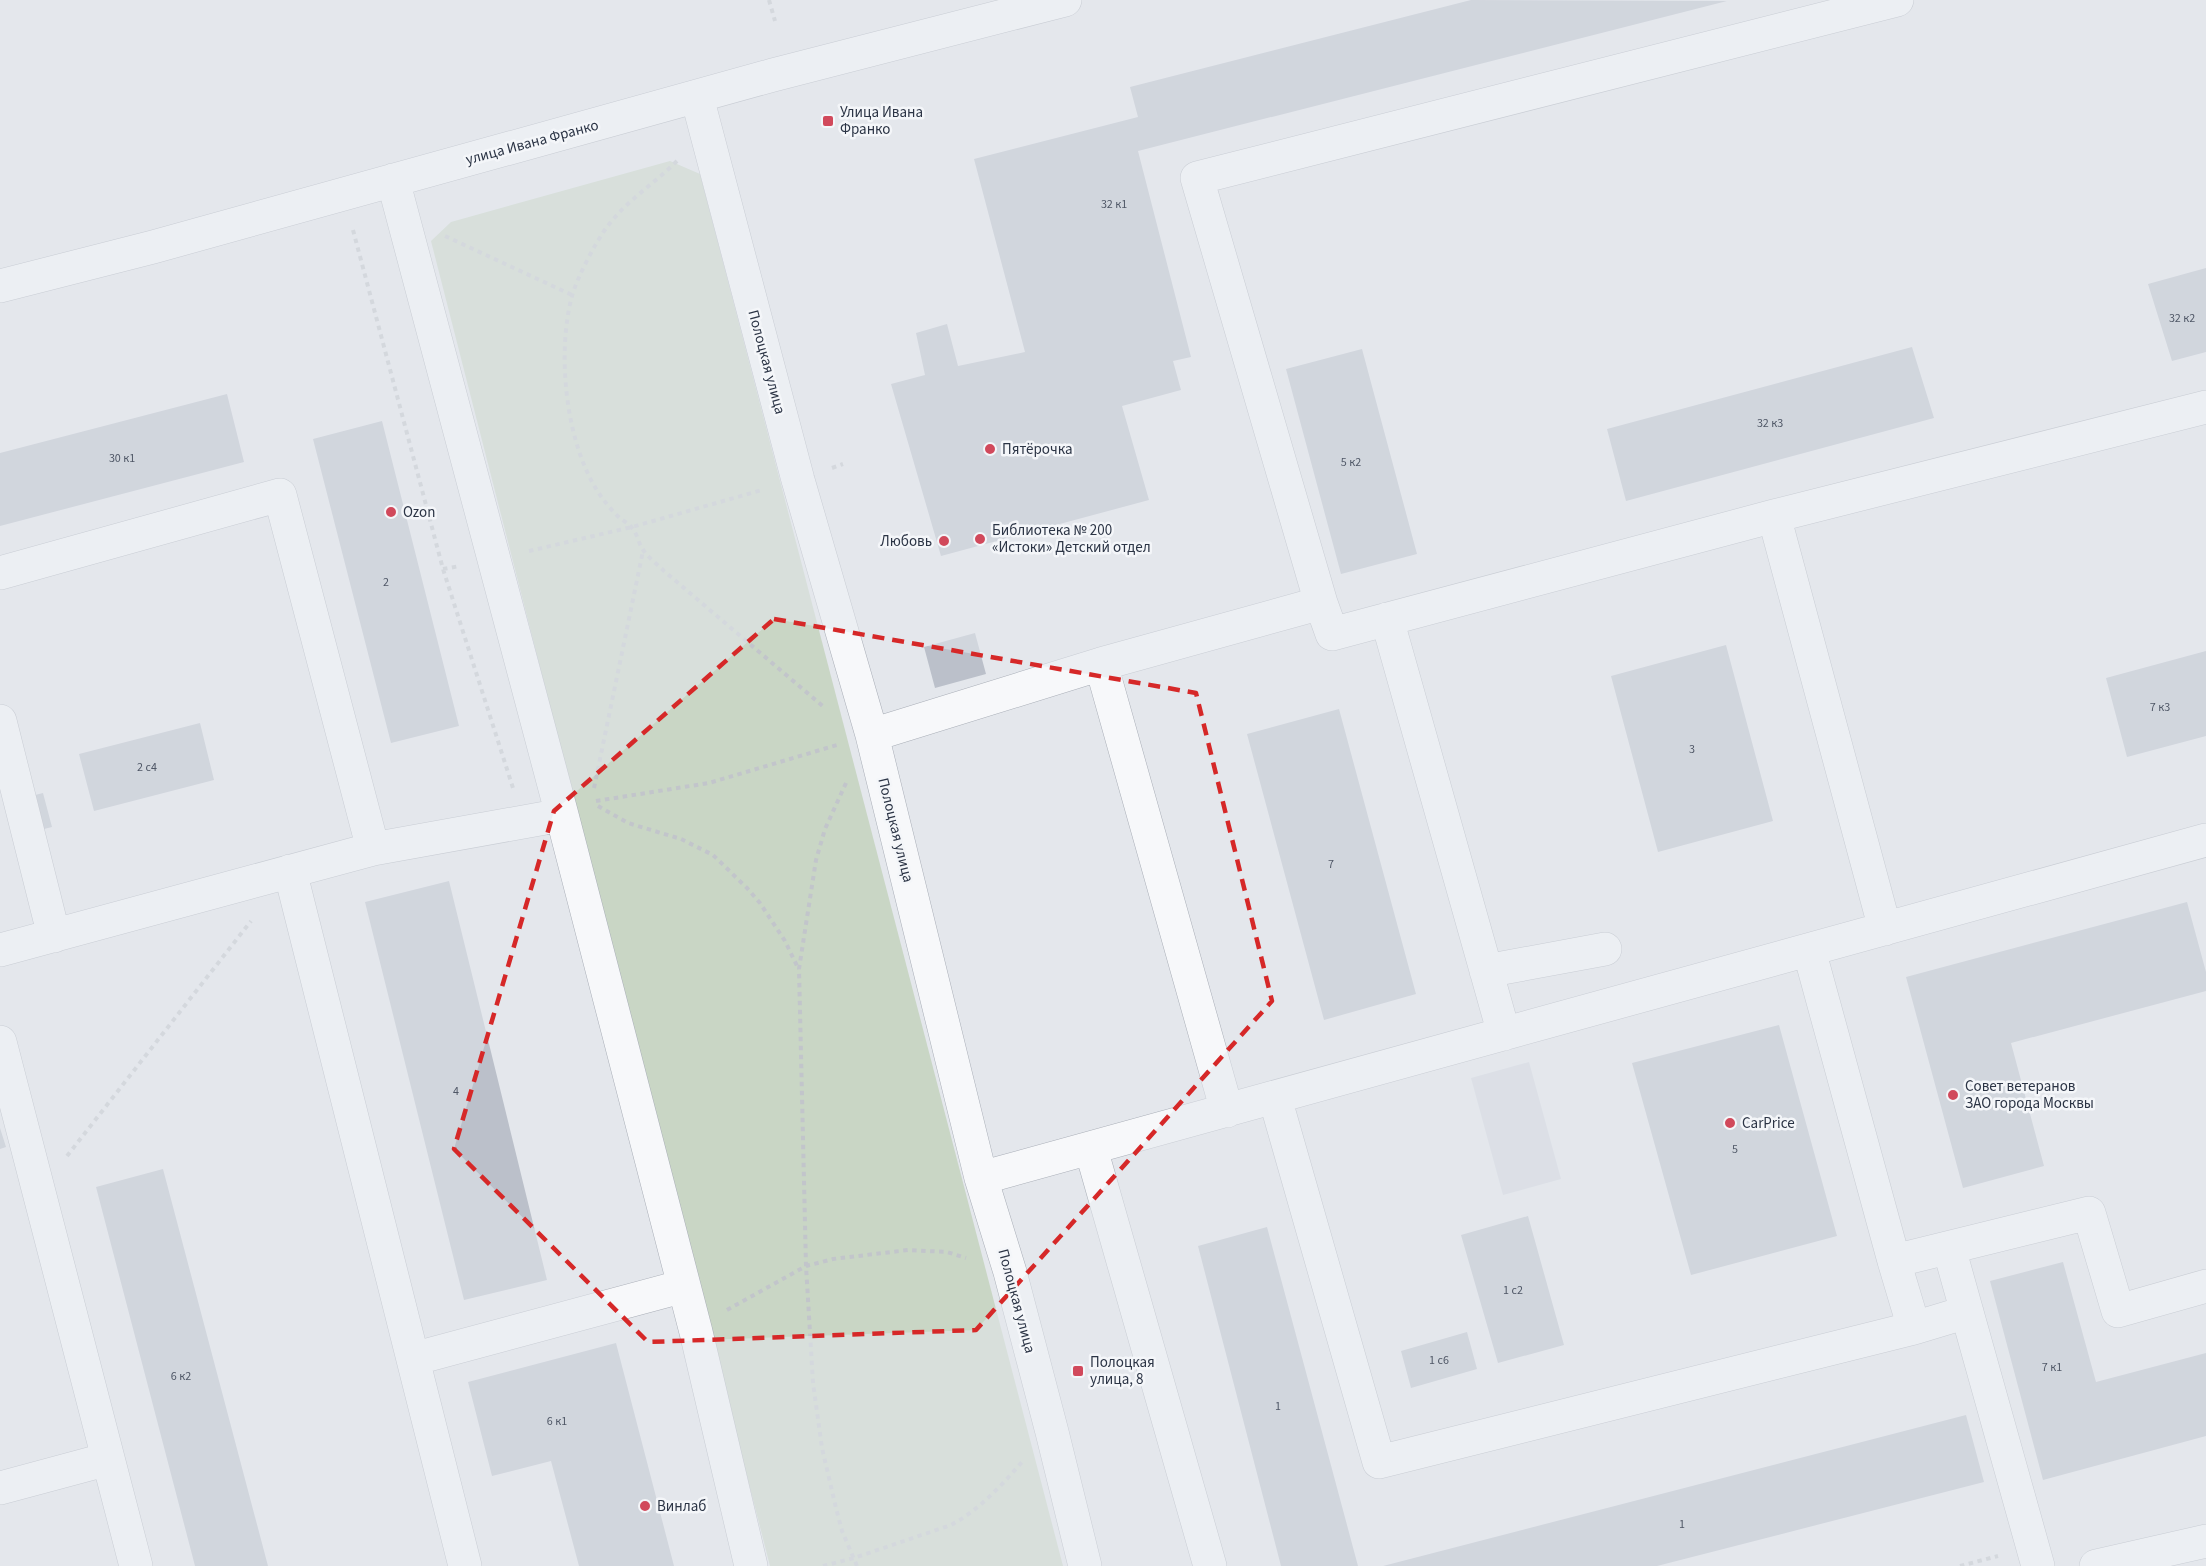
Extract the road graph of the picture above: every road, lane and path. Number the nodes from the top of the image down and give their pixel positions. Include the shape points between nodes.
1 (769, 0) edge
2 (1065, 0) edge
3 (1897, 0) edge
4 (775, 21) dead end
5 (697, 97) junction
6 (680, 158) dead end
7 (393, 180) junction
8 (444, 235) dead end
9 (361, 253) dead end
10 (0, 286) edge
11 (572, 295) junction
12 (2206, 407) edge
13 (766, 489) dead end
14 (1774, 516) junction
15 (632, 527) junction
16 (643, 550) junction
17 (493, 559) junction
18 (0, 573) edge
19 (1321, 603) junction
20 (1387, 619) junction
21 (1101, 664) junction
22 (0, 721) edge
23 (872, 735) junction
24 (593, 790) dead end
25 (562, 815) junction
26 (524, 822) junction
27 (2206, 840) edge
28 (373, 849) junction
29 (290, 871) junction
30 (253, 918) dead end
31 (1884, 929) junction
32 (54, 936) junction
33 (1605, 949) dead end
34 (0, 950) edge
35 (1809, 950) junction
36 (799, 969) junction
37 (1486, 971) junction
38 (1504, 1034) junction
39 (0, 1041) edge
40 (1275, 1098) junction
41 (1227, 1111) junction
42 (1091, 1149) junction
43 (981, 1178) junction
44 (39, 1192) junction
45 (1949, 1248) junction
46 (1894, 1262) junction
47 (806, 1266) junction
48 (1010, 1272) junction
49 (684, 1286) junction
50 (2206, 1286) edge
51 (1967, 1312) junction
52 (1914, 1328) junction
53 (696, 1332) junction
54 (413, 1359) junction
55 (1052, 1432) junction
56 (108, 1459) junction
57 (0, 1488) edge
58 (2206, 1541) edge
59 (854, 1558) junction
60 (136, 1566) edge
61 (465, 1566) edge
62 (751, 1566) edge
63 (823, 1566) edge
64 (857, 1566) edge
65 (1085, 1566) edge
66 (1210, 1566) edge
67 (2038, 1566) edge
68 (2096, 1566) edge

1 - 4 path
2 - 5 street, улица Ивана Франко
3 - 19 street via 1197,178
5 - 7 street, улица Ивана Франко
5 - 23 street, Полоцкая улица via 798,480
6 - 11 path via 607,227
7 - 10 street, улица Ивана Франко
7 - 17 street
8 - 11 path
9 - 26 path via 443,569
11 - 15 path via 566,352 571,422 590,479 603,500
12 - 14 street
13 - 15 path
14 - 20 street
14 - 31 street
15 - 16 path
15 - 17 path
16 - 23 path via 826,710
16 - 24 path
17 - 25 street
18 - 28 street via 280,495
19 - 20 street via 1332,634
19 - 21 street
20 - 37 street
21 - 23 street
21 - 41 street
22 - 32 street
23 - 36 path via 825,829 810,888
23 - 36 path via 709,783 591,802 628,823 681,839 713,855 760,903
23 - 43 street, Полоцкая улица
25 - 26 street
25 - 49 street
26 - 28 street
27 - 31 street
28 - 29 street
29 - 32 street
29 - 54 street
30 - 44 path
31 - 35 street
32 - 34 street
33 - 37 street
35 - 38 street
35 - 46 street
36 - 47 path
37 - 38 street
38 - 40 street
39 - 44 street
40 - 41 street
40 - 52 street via 1379,1462
41 - 42 street
42 - 43 street
42 - 66 street
43 - 48 street, Полоцкая улица
44 - 56 street
45 - 46 street
45 - 50 street via 2089,1213 2118,1311
45 - 51 street
46 - 52 street
47 - 48 path via 876,1253 928,1250
47 - 53 path via 744,1299
47 - 59 path via 813,1383 822,1448 842,1531
48 - 55 street, Полоцкая улица
49 - 53 street
49 - 54 street
51 - 52 street
51 - 67 street
53 - 62 street
54 - 61 street
55 - 59 path via 965,1517 935,1532
55 - 65 street, Полоцкая улица
56 - 57 street
56 - 60 street
58 - 68 street
59 - 63 path
59 - 64 path

